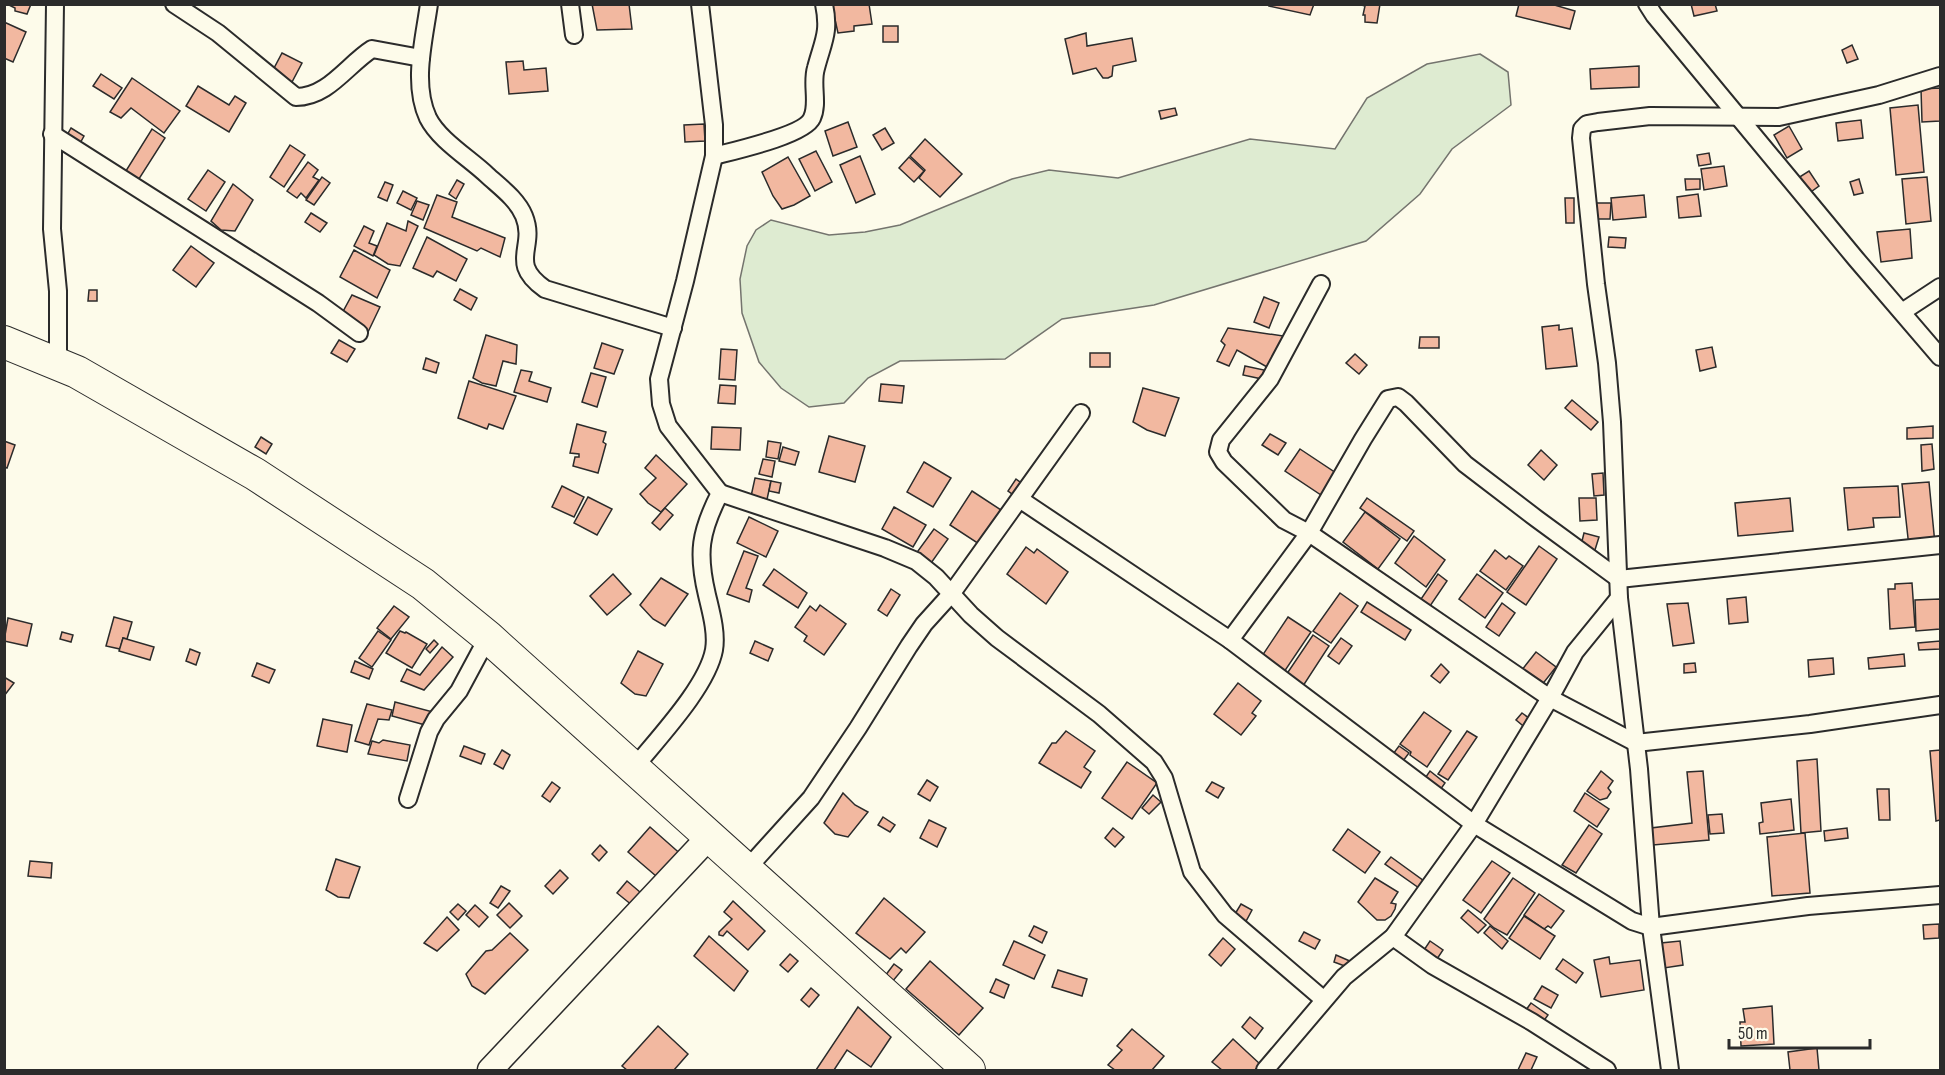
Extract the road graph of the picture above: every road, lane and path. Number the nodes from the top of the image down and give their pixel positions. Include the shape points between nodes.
1 (55, 4) edge
2 (174, 4) edge
3 (429, 4) edge
4 (570, 4) edge
5 (700, 4) edge
6 (824, 4) edge
7 (1647, 4) edge
8 (574, 35) dead end
9 (421, 58) junction
10 (1941, 76) edge
11 (1740, 117) junction
12 (52, 134) junction
13 (714, 156) junction
14 (1321, 284) dead end
15 (1941, 287) edge
16 (1902, 312) junction
17 (673, 328) junction
18 (359, 333) dead end
19 (4, 342) edge
20 (1941, 357) edge
21 (58, 364) junction
22 (1081, 413) dead end
23 (720, 493) junction
24 (1021, 500) junction
25 (1309, 534) junction
26 (1941, 545) edge
27 (1618, 579) junction
28 (952, 593) junction
29 (1619, 598) junction
30 (488, 637) junction
31 (1230, 640) junction
32 (1550, 698) junction
33 (1941, 705) edge
34 (1636, 743) junction
35 (634, 768) junction
36 (408, 799) dead end
37 (1474, 824) junction
38 (709, 837) junction
39 (746, 871) junction
40 (1941, 895) edge
41 (1651, 927) junction
42 (1393, 937) junction
43 (1323, 999) junction
44 (490, 1071) edge
45 (969, 1071) edge
46 (1265, 1071) edge
47 (1607, 1071) edge
48 (1670, 1071) edge

1 - 12 street
2 - 9 street via 218,33 296,97 320,91 372,49
3 - 9 street
4 - 8 street
5 - 13 street
6 - 13 street via 828,22 813,80 812,119 796,131
7 - 11 street
9 - 17 street via 422,91 429,118 447,141 524,214 528,229 524,265 531,279 545,289
10 - 11 street via 1810,111 1779,117
11 - 16 street
11 - 27 street via 1650,116 1587,124 1582,129 1612,422
12 - 18 street
12 - 21 street
13 - 17 street
14 - 25 street via 1270,379 1221,440 1218,452 1284,520
15 - 16 street
16 - 20 street
17 - 23 street via 659,379 661,404 668,426
19 - 21 highway
21 - 30 highway via 255,474 423,584
22 - 24 street
23 - 28 street via 916,561
23 - 35 street via 704,529 700,551 714,650 688,701
24 - 28 street
24 - 31 street
25 - 27 street via 1388,399 1398,397 1465,464
25 - 31 street
25 - 32 street
26 - 27 street
27 - 29 street
28 - 39 street via 924,624 811,798
28 - 43 street via 997,638 1099,714 1154,762 1164,778 1192,872 1225,915
29 - 32 street via 1575,652
29 - 34 street
30 - 35 highway
30 - 36 street via 459,691 429,732
31 - 37 street
32 - 34 street
32 - 37 street
33 - 34 street
34 - 41 street
35 - 38 highway
37 - 41 street via 1632,921
37 - 42 street
38 - 39 highway
38 - 44 street
39 - 45 highway
40 - 41 street via 1809,906
41 - 48 street
42 - 43 street
42 - 47 street via 1432,965 1532,1022
43 - 46 street

